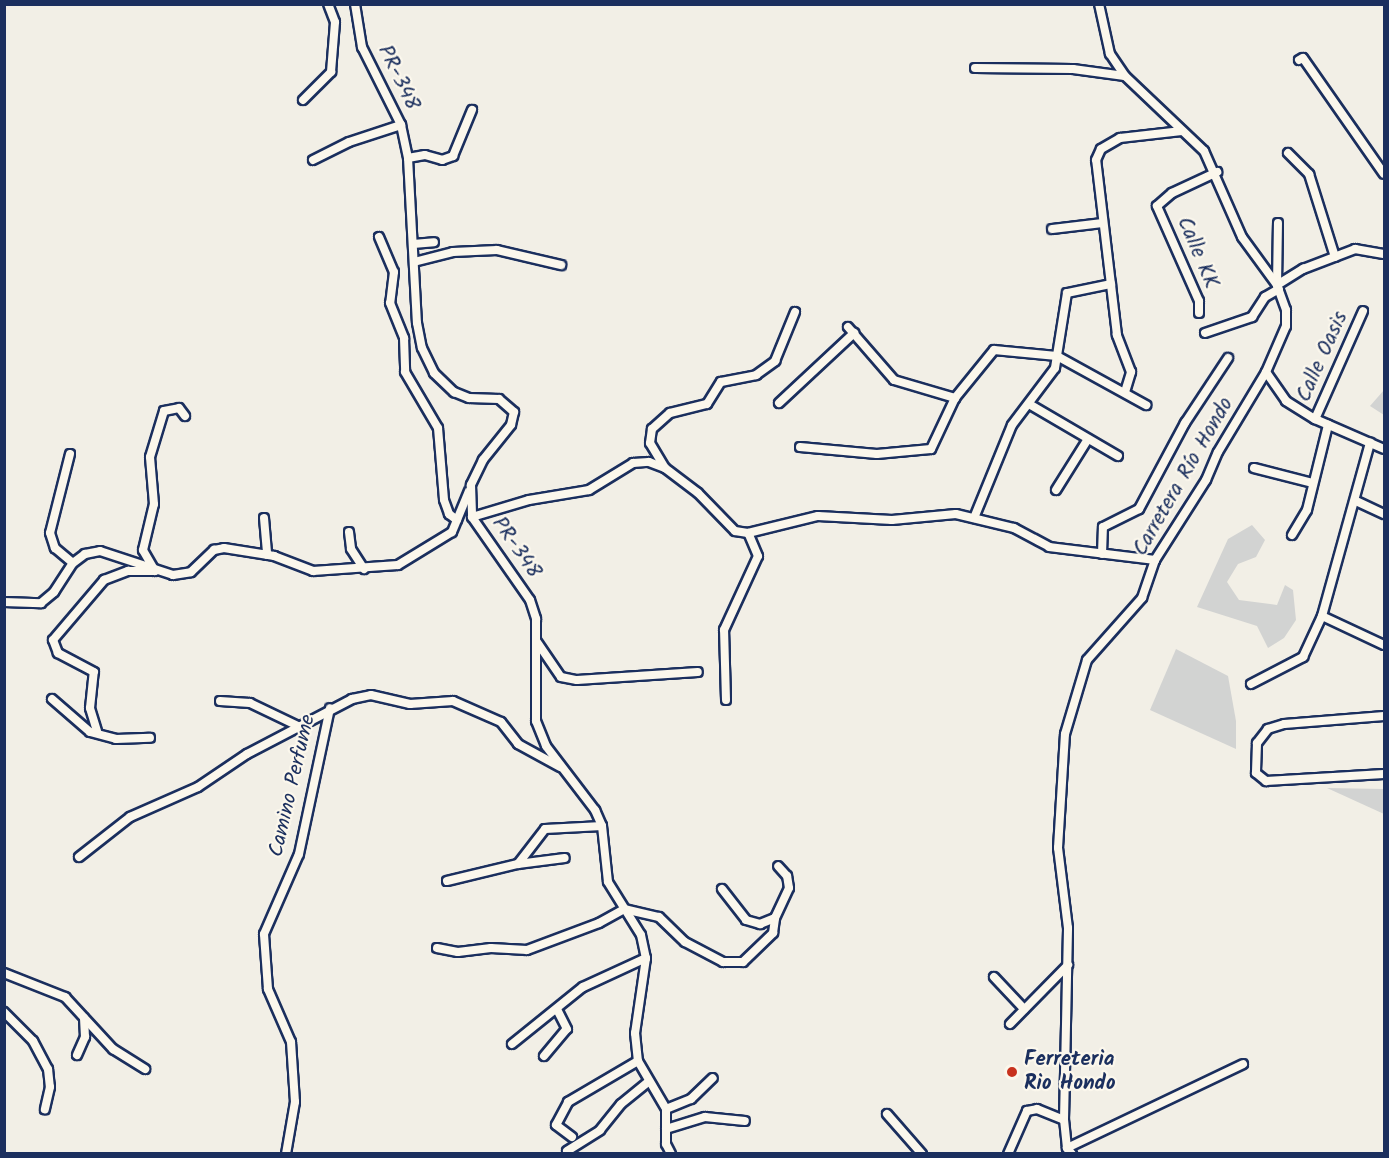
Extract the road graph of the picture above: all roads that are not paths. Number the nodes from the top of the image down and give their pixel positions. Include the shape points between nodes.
1 (328, 4) edge
2 (355, 4) edge
3 (1099, 4) edge
4 (1299, 60) dead end
5 (975, 68) dead end
6 (1125, 76) junction
7 (303, 100) dead end
8 (472, 110) dead end
9 (401, 125) junction
10 (1180, 128) junction
11 (1288, 153) dead end
12 (408, 158) junction
13 (313, 160) dead end
14 (1217, 172) junction
15 (1384, 174) edge
16 (1103, 223) junction
17 (1278, 223) dead end
18 (1052, 229) dead end
19 (379, 237) dead end
20 (434, 242) dead end
21 (413, 244) junction
22 (1384, 254) edge
23 (1335, 257) junction
24 (414, 262) junction
25 (561, 265) dead end
26 (1111, 284) junction
27 (1278, 287) junction
28 (1363, 311) dead end
29 (795, 312) dead end
30 (1199, 313) dead end
31 (1205, 333) dead end
32 (1057, 356) junction
33 (1228, 358) dead end
34 (1266, 372) junction
35 (1125, 392) junction
36 (955, 398) junction
37 (779, 404) dead end
38 (1029, 404) junction
39 (1146, 405) dead end
40 (185, 416) dead end
41 (1315, 419) junction
42 (1328, 425) junction
43 (1088, 440) junction
44 (1370, 443) junction
45 (800, 447) dead end
46 (1384, 449) edge
47 (70, 454) dead end
48 (1118, 456) dead end
49 (665, 468) junction
50 (1254, 468) dead end
51 (1313, 483) junction
52 (471, 485) junction
53 (1056, 490) dead end
54 (1356, 501) junction
55 (1384, 514) edge
56 (472, 517) junction
57 (264, 518) dead end
58 (974, 518) junction
59 (457, 520) junction
60 (349, 532) dead end
61 (748, 533) junction
62 (1292, 535) dead end
63 (1102, 554) junction
64 (267, 555) junction
65 (1155, 560) junction
66 (73, 563) junction
67 (364, 569) junction
68 (155, 571) junction
69 (4, 602) edge
70 (1322, 616) junction
71 (537, 642) junction
72 (1384, 645) edge
73 (698, 672) dead end
74 (1251, 684) dead end
75 (52, 699) dead end
76 (726, 700) dead end
77 (224, 703) dead end
78 (330, 708) junction
79 (1384, 716) edge
80 (300, 727) junction
81 (97, 731) junction
82 (150, 738) dead end
83 (562, 768) junction
84 (1384, 774) edge
85 (602, 826) junction
86 (78, 857) dead end
87 (565, 858) dead end
88 (519, 864) junction
89 (778, 866) dead end
90 (447, 881) dead end
91 (722, 889) dead end
92 (624, 909) junction
93 (775, 918) junction
94 (437, 948) dead end
95 (646, 958) junction
96 (1068, 964) junction
97 (4, 973) edge
98 (994, 977) dead end
99 (557, 1009) junction
100 (1024, 1009) junction
101 (4, 1012) edge
102 (84, 1018) junction
103 (1010, 1024) dead end
104 (512, 1044) dead end
105 (76, 1055) dead end
106 (544, 1056) dead end
107 (638, 1061) junction
108 (1243, 1064) dead end
109 (145, 1069) dead end
110 (713, 1078) dead end
111 (648, 1082) junction
112 (45, 1108) dead end
113 (666, 1109) junction
114 (887, 1114) dead end
115 (1064, 1120) junction
116 (745, 1121) dead end
117 (666, 1129) junction
118 (572, 1137) dead end
119 (567, 1151) dead end
120 (1069, 1151) edge
121 (285, 1154) edge
122 (671, 1154) edge
123 (922, 1154) edge
124 (1008, 1154) edge

1 - 7 street via 334,22 331,72
2 - 9 street, PR-348 / PR-348 via 362,47
3 - 6 street, Carretera Río Hondo via 1110,54
4 - 15 street via 1303,58
5 - 6 street via 1072,69
6 - 10 street, Carretera Río Hondo
8 - 12 street via 453,156 442,160 425,155
9 - 12 street, PR-348 / PR-348
9 - 13 street via 349,142
10 - 14 street, Carretera Río Hondo via 1204,151
10 - 16 street via 1120,138 1101,149 1096,160
11 - 23 street via 1309,174
12 - 21 street, PR-348 / PR-348
14 - 27 street, Carretera Río Hondo via 1242,237
14 - 30 street, Calle KK via 1172,193 1157,206 1199,301
16 - 18 street
16 - 26 street
17 - 27 street
19 - 59 street via 394,272 390,303 404,338 405,372 438,428 444,500 449,514
20 - 21 street
21 - 24 street, PR-348 / PR-348
22 - 23 street via 1355,249
23 - 27 street
24 - 25 street via 453,252 497,250
24 - 52 street, PR-348 / PR-348 via 417,323 422,348 434,373 454,392 470,398 499,399 514,412 511,425 483,460
26 - 32 street via 1067,293
26 - 35 street via 1117,334 1131,372
27 - 31 street via 1265,297 1252,316
27 - 34 street, Carretera Río Hondo via 1286,310 1286,326
28 - 41 street, Calle Oasis
29 - 49 street via 775,361 756,375 721,382 707,404 670,413 652,429 650,443
32 - 35 street
32 - 36 street via 994,350
32 - 38 street via 1047,383
33 - 63 street via 1185,423 1138,509 1103,527
34 - 41 street via 1286,401
34 - 65 street, Carretera Río Hondo via 1218,452 1206,480
35 - 39 street
36 - 37 street via 894,380 851,330
36 - 45 street via 938,442 921,452 878,454
38 - 43 street
38 - 58 street via 1004,441
40 - 68 street via 179,408 164,411 150,458 154,504 144,550
41 - 42 street
42 - 44 street
42 - 51 street
43 - 48 street
43 - 53 street
44 - 46 street
44 - 54 street
47 - 66 street via 50,533 55,548
49 - 56 street via 649,462 633,463 589,490 528,500
49 - 61 street via 698,493 722,522 735,531
50 - 51 street
51 - 62 street via 1307,510
52 - 56 street, PR-348 / PR-348
52 - 59 street
54 - 55 street
54 - 70 street
56 - 71 street, PR-348 / PR-348 via 530,600
57 - 64 street
58 - 61 street via 956,514 892,520 818,516
58 - 63 street via 1014,528 1049,547
59 - 67 street via 442,541 398,565
60 - 67 street via 351,549
61 - 76 street via 758,556 724,630
63 - 65 street
64 - 67 street via 313,571
64 - 68 street via 224,548 214,550 191,572
65 - 96 street, Carretera Río Hondo via 1142,598 1087,660 1065,734 1058,848
66 - 68 street via 85,554 100,551
66 - 69 street via 54,592 41,603
68 - 81 street via 128,571 104,580 53,640 58,653 94,672 90,708
70 - 72 street
70 - 74 street via 1303,657
71 - 73 street via 561,677 577,680
71 - 83 street, PR-348 / PR-348 via 533,698 536,722
75 - 81 street via 90,732
77 - 80 street via 250,703
78 - 80 street
78 - 83 street, Camino Perfume via 371,695 410,704 453,701 501,722 518,744
78 - 121 street, Camino Perfume via 299,854 264,934 268,989 291,1042 295,1102
79 - 84 street via 1284,724 1268,729 1257,742 1256,773 1266,782
80 - 86 street via 248,754 198,787 130,817
81 - 82 street via 116,739
83 - 85 street, PR-348 / PR-348 via 595,810
85 - 88 street via 545,829
85 - 92 street, PR-348 / PR-348 via 608,882
87 - 88 street
88 - 90 street
89 - 93 street via 787,876 789,888
91 - 93 street via 746,920 760,924
92 - 93 street via 659,917 685,942 723,962 743,962 773,933
92 - 94 street via 599,923 527,950 491,948 458,952
92 - 95 street, PR-348 / PR-348 via 641,935
95 - 99 street via 583,987
95 - 107 street, PR-348 / PR-348 via 635,1034
96 - 100 street
96 - 115 street, Carretera Río Hondo
97 - 102 street via 65,997
98 - 100 street
99 - 104 street
99 - 106 street via 567,1029
100 - 103 street
101 - 112 street via 33,1041 48,1070 50,1087
102 - 105 street via 85,1037
102 - 109 street via 113,1050
107 - 111 street, PR-348 / PR-348
107 - 118 street via 568,1102 556,1125
108 - 120 street
110 - 113 street via 691,1099
111 - 113 street, PR-348 / PR-348
111 - 119 street via 621,1104 600,1130
113 - 117 street
114 - 123 street
115 - 120 street, Carretera Río Hondo
115 - 124 street via 1037,1109 1027,1111
116 - 117 street via 705,1117
117 - 122 street

